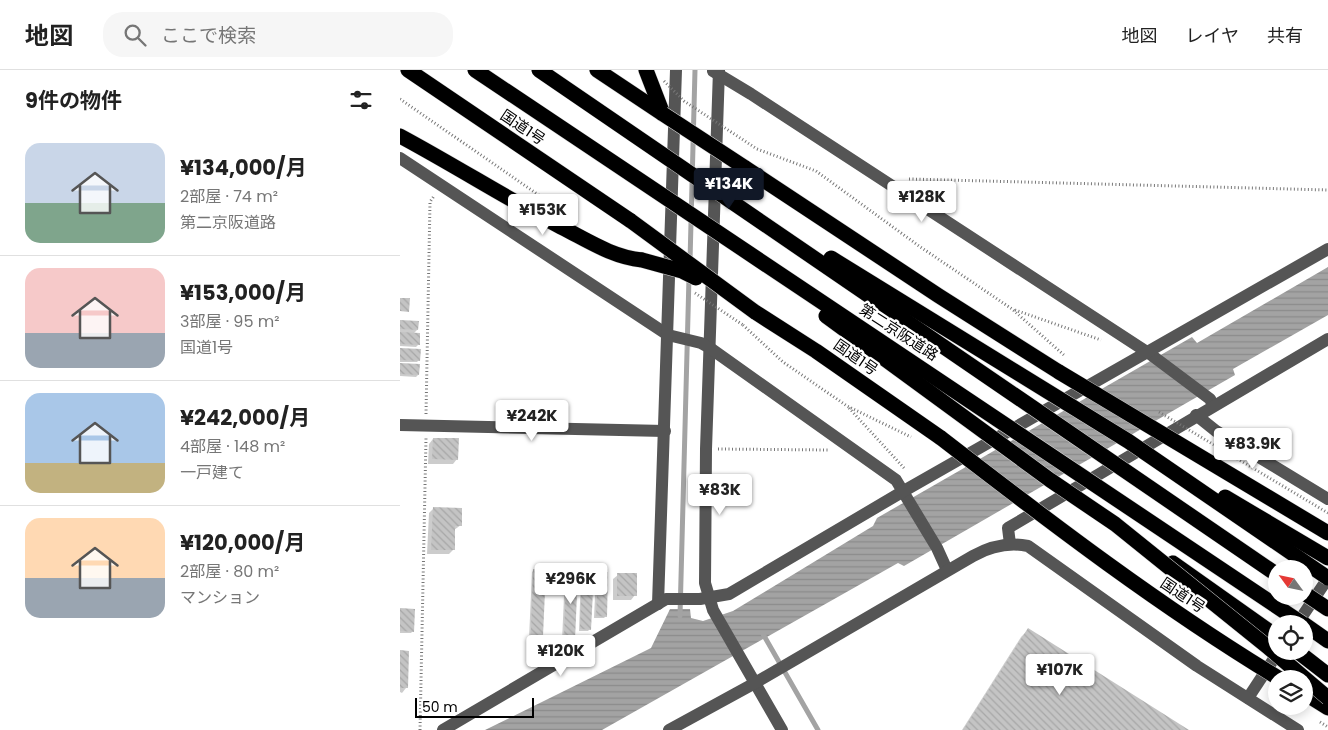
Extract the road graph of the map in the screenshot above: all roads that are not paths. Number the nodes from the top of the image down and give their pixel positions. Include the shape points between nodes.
1 (408, 70) edge
2 (475, 70) edge
3 (539, 70) edge
4 (597, 70) edge
5 (646, 70) edge
6 (676, 70) edge
7 (715, 72) edge
8 (663, 114) junction
9 (400, 136) edge
10 (400, 158) edge
11 (683, 167) junction
12 (666, 199) junction
13 (1328, 249) edge
14 (736, 300) junction
15 (671, 336) junction
16 (1328, 339) edge
17 (706, 346) junction
18 (1148, 353) junction
19 (1212, 402) junction
20 (1196, 415) junction
21 (400, 425) edge
22 (665, 431) junction
23 (1128, 441) junction
24 (903, 493) junction
25 (1328, 499) edge
26 (1115, 524) junction
27 (1328, 533) edge
28 (1010, 544) junction
29 (1328, 558) edge
30 (1268, 569) edge
31 (947, 570) junction
32 (1328, 578) edge
33 (1313, 599) edge
34 (662, 602) junction
35 (707, 602) junction
36 (1328, 609) edge
37 (1290, 615) edge
38 (1303, 615) edge
39 (1268, 630) edge
40 (1313, 631) edge
41 (1328, 641) edge
42 (1273, 660) edge
43 (1309, 660) edge
44 (1268, 671) edge
45 (1328, 675) edge
46 (756, 683) junction
47 (1248, 698) junction
48 (1328, 698) edge
49 (1313, 699) edge
50 (1328, 708) edge
51 (443, 730) edge
52 (669, 730) edge
53 (782, 730) edge
54 (1298, 730) edge

1 - 14 highway, 国道1号, bridge via 631,221
2 - 12 highway, 第二京阪道路, bridge
3 - 11 highway, 第二京阪道路, bridge
4 - 8 highway
5 - 8 highway
6 - 15 street
7 - 17 street
7 - 18 street
8 - 27 highway, bridge via 938,296
9 - 14 highway, bridge via 607,251 682,271
10 - 15 street
11 - 23 highway, bridge
11 - 30 highway, 第二京阪道路, bridge
12 - 26 highway, bridge
12 - 37 highway, 第二京阪道路, bridge
13 - 18 street
14 - 44 highway, 国道1号, bridge via 941,438 1137,585
15 - 17 street
15 - 22 street
16 - 19 street
17 - 24 street via 896,480
17 - 35 street
18 - 19 street
18 - 24 street
19 - 20 street
20 - 25 street via 1216,431
20 - 28 street via 1008,528
21 - 22 street
22 - 34 street
23 - 29 highway, bridge
23 - 32 highway, bridge
24 - 31 street
24 - 35 street via 729,594
26 - 39 highway, bridge
26 - 48 highway, bridge
28 - 31 street via 985,549
28 - 47 street via 1028,546 1197,666
31 - 46 street
32 - 38 street
33 - 36 highway, bridge
34 - 35 street
34 - 51 street
35 - 46 street
40 - 41 highway, 第二京阪道路
42 - 47 street
43 - 45 highway
46 - 52 street
46 - 53 street
47 - 54 street
49 - 50 highway

